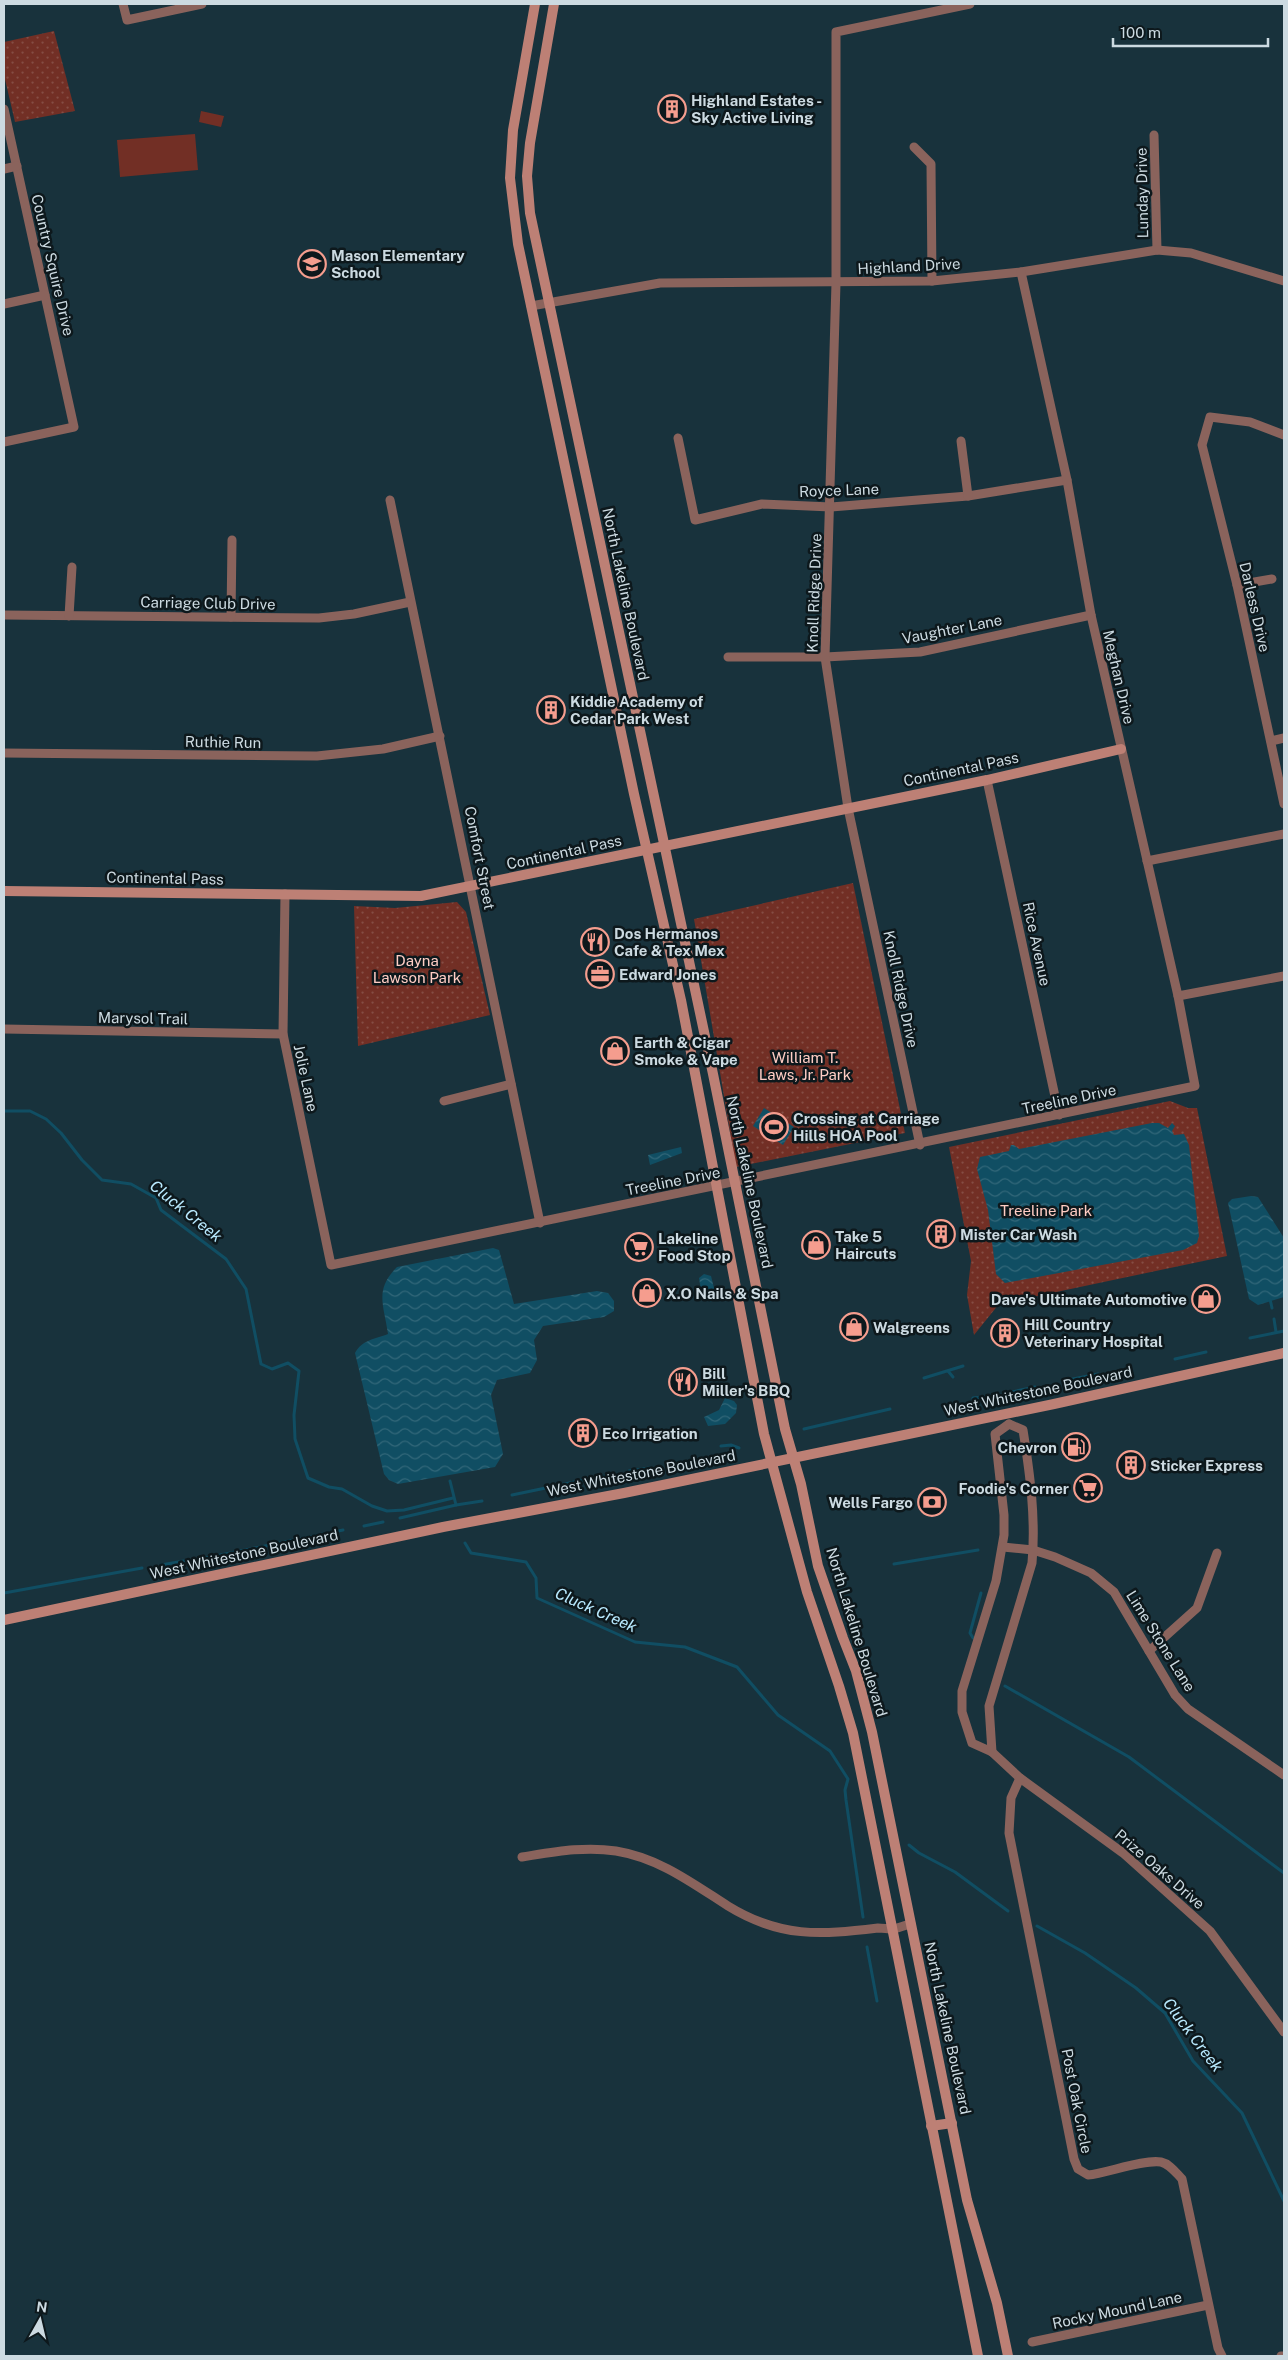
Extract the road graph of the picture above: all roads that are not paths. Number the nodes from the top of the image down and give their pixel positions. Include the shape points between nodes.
1 (123, 4) edge
2 (202, 4) edge
3 (535, 4) edge
4 (554, 4) edge
5 (970, 4) edge
6 (4, 109) edge
7 (1154, 135) dead end
8 (914, 147) dead end
9 (17, 166) junction
10 (4, 169) edge
11 (1157, 250) junction
12 (1022, 272) junction
13 (932, 281) junction
14 (1284, 281) edge
15 (836, 283) junction
16 (45, 295) junction
17 (549, 303) junction
18 (4, 304) edge
19 (531, 306) junction
20 (1284, 434) edge
21 (678, 438) dead end
22 (961, 441) dead end
23 (4, 442) edge
24 (1067, 480) junction
25 (968, 496) junction
26 (390, 500) dead end
27 (831, 507) junction
28 (232, 540) dead end
29 (72, 567) dead end
30 (1272, 579) dead end
31 (1237, 585) junction
32 (410, 602) junction
33 (1091, 615) junction
34 (4, 616) edge
35 (69, 616) junction
36 (231, 617) junction
37 (728, 657) dead end
38 (825, 657) junction
39 (440, 736) junction
40 (1284, 738) edge
41 (1271, 741) junction
42 (1121, 748) junction
43 (4, 752) edge
44 (988, 780) junction
45 (1284, 804) edge
46 (848, 808) junction
47 (1284, 834) edge
48 (663, 847) junction
49 (647, 850) junction
50 (1147, 861) junction
51 (471, 886) junction
52 (4, 891) edge
53 (285, 894) junction
54 (1284, 976) edge
55 (1178, 996) junction
56 (4, 1029) edge
57 (283, 1034) junction
58 (511, 1084) junction
59 (1195, 1086) joint
60 (444, 1101) dead end
61 (1059, 1115) junction
62 (920, 1145) junction
63 (734, 1183) junction
64 (718, 1186) junction
65 (540, 1223) junction
66 (331, 1265) joint
67 (1284, 1353) edge
68 (1008, 1418) junction
69 (793, 1458) junction
70 (772, 1462) junction
71 (1003, 1547) junction
72 (1033, 1550) junction
73 (1217, 1553) dead end
74 (4, 1620) edge
75 (1149, 1651) junction
76 (992, 1752) junction
77 (1284, 1775) edge
78 (1020, 1778) junction
79 (522, 1856) dead end
80 (911, 1924) junction
81 (892, 1929) junction
82 (1284, 2032) edge
83 (952, 2123) junction
84 (931, 2126) junction
85 (1208, 2305) junction
86 (1032, 2342) dead end
87 (978, 2356) edge
88 (1008, 2356) edge
89 (1222, 2356) edge

1 - 2 street via 127,20
3 - 19 main road via 513,130 510,178 518,244
4 - 17 main road, North Lakeline Boulevard via 527,176 530,214
5 - 15 street, Knoll Ridge Drive via 836,32
6 - 9 street, Country Squire Drive
7 - 11 street, Lunday Drive
8 - 13 street via 931,164
9 - 10 street
9 - 16 street, Country Squire Drive
11 - 12 street, Highland Drive
11 - 14 street, Highland Drive via 1190,253
12 - 13 street, Highland Drive
12 - 24 street, Meghan Drive
13 - 15 street, Highland Drive
15 - 17 street, Highland Drive via 660,284
15 - 27 street, Knoll Ridge Drive
16 - 18 street
16 - 23 street, Country Squire Drive via 74,427
17 - 19 street, Highland Drive
17 - 48 main road, North Lakeline Boulevard
19 - 49 main road
20 - 31 street, Darless Drive via 1250,422 1210,417 1202,446
21 - 27 street, Royce Lane via 695,520 762,504
22 - 25 street
24 - 25 street, Royce Lane
24 - 33 street, Meghan Drive
25 - 27 street, Royce Lane
26 - 32 street, Comfort Street
27 - 38 street, Knoll Ridge Drive
28 - 36 street
29 - 35 street
30 - 31 street
31 - 41 street, Darless Drive
32 - 36 street, Carriage Club Drive via 319,618
32 - 39 street, Comfort Street
33 - 38 street, Vaughter Lane via 920,652
33 - 42 street, Meghan Drive
34 - 35 street, Carriage Club Drive
35 - 36 street, Carriage Club Drive
37 - 38 street, Vaughter Lane
38 - 46 street, Knoll Ridge Drive
39 - 43 street, Ruthie Run via 383,749 317,756
39 - 51 street, Comfort Street
40 - 41 street
41 - 45 street, Darless Drive
42 - 44 main road, Continental Pass
42 - 50 street, Meghan Drive
44 - 46 main road, Continental Pass
44 - 61 street, Rice Avenue
46 - 48 main road, Continental Pass
46 - 62 street, Knoll Ridge Drive
47 - 50 street
48 - 49 main road, Continental Pass
48 - 63 main road, North Lakeline Boulevard
49 - 51 main road, Continental Pass
49 - 64 main road
50 - 55 street, Meghan Drive
51 - 53 main road, Continental Pass via 420,896
51 - 58 street, Comfort Street
52 - 53 main road, Continental Pass
53 - 57 street, Jolie Lane
54 - 55 street
55 - 59 street, Meghan Drive
56 - 57 street, Marysol Trail
57 - 66 street, Jolie Lane
58 - 60 street
58 - 65 street, Comfort Street
59 - 61 street, Treeline Drive
61 - 62 street, Treeline Drive
62 - 63 street, Treeline Drive
63 - 64 street, Treeline Drive
63 - 69 main road, North Lakeline Boulevard via 784,1429
64 - 65 street, Treeline Drive
64 - 70 main road
65 - 66 street, Treeline Drive
67 - 68 main road, West Whitestone Boulevard
68 - 69 main road, West Whitestone Boulevard
68 - 71 street, Prize Oaks Drive via 995,1434 1004,1515
68 - 72 street via 1023,1430 1030,1476
69 - 70 main road, West Whitestone Boulevard
69 - 80 main road, North Lakeline Boulevard via 818,1566 856,1671 872,1732
70 - 74 main road, West Whitestone Boulevard via 443,1527
70 - 81 main road via 807,1592 853,1733
71 - 72 street, Lime Stone Lane
71 - 76 street, Prize Oaks Drive via 961,1702 965,1727 972,1743
72 - 75 street, Lime Stone Lane via 1091,1573 1114,1592
72 - 76 street via 1032,1563 989,1706
73 - 75 street via 1198,1608
75 - 77 street, Lime Stone Lane via 1175,1695 1188,1709
76 - 78 street, Prize Oaks Drive
78 - 82 street, Prize Oaks Drive via 1123,1853 1210,1931
78 - 85 street, Post Oak Circle via 1011,1798 1009,1834 1074,2159 1078,2169 1088,2175 1148,2162 1162,2162 1174,2169 1182,2179
79 - 81 street via 569,1849 617,1851 664,1866 743,1914 770,1926 822,1934
80 - 81 street
80 - 83 main road, North Lakeline Boulevard
81 - 84 main road
83 - 84 main road
83 - 88 main road, North Lakeline Boulevard via 967,2200 997,2303
84 - 87 main road
85 - 86 street, Rocky Mound Lane
85 - 89 street, Post Oak Circle

